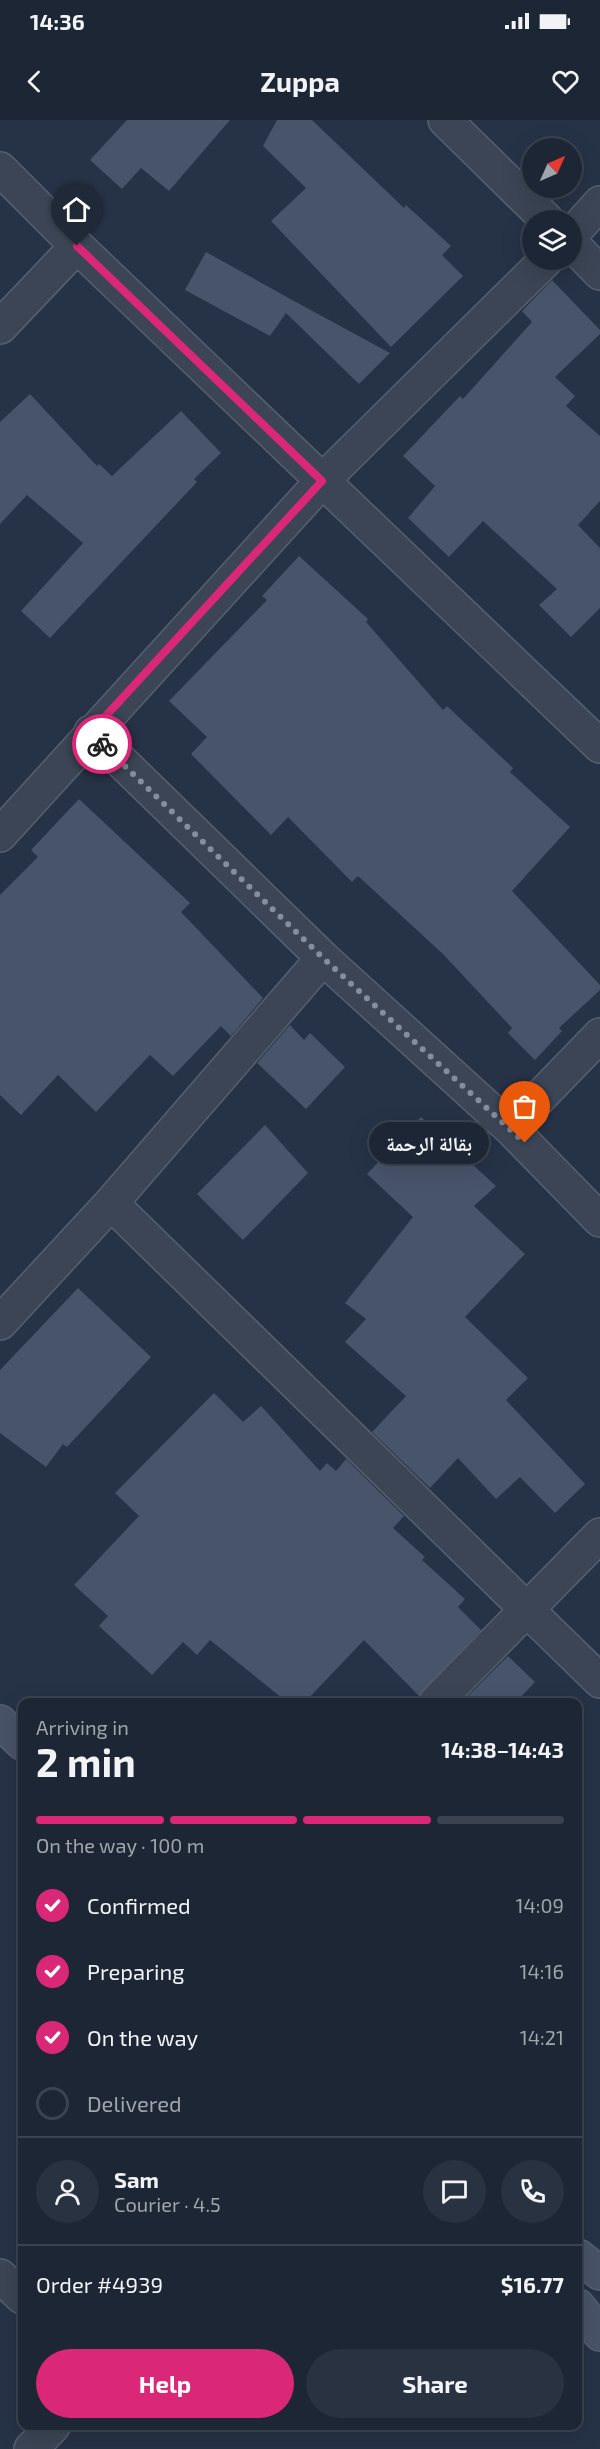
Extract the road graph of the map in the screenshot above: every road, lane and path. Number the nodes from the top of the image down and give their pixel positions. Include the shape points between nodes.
1 (445, 120) edge
2 (0, 169) edge
3 (600, 203) edge
4 (538, 210) edge
5 (582, 223) edge
6 (77, 246) junction
7 (582, 254) edge
8 (536, 270) edge
9 (600, 273) edge
10 (0, 327) edge
11 (322, 481) junction
12 (91, 732) junction
13 (600, 746) edge
14 (0, 835) edge
15 (323, 958) junction
16 (600, 1035) edge
17 (510, 1128) junction
18 (111, 1203) junction
19 (600, 1220) edge
20 (0, 1323) edge
21 (600, 1535) edge
22 (528, 1610) junction
23 (600, 1680) edge
24 (440, 1698) edge
25 (0, 1722) edge
26 (18, 1739) edge
27 (582, 2259) edge
28 (600, 2273) edge
29 (0, 2276) edge
30 (18, 2293) edge
31 (582, 2311) edge
32 (600, 2334) edge
33 (49, 2430) edge
34 (31, 2449) edge

1 - 4 street
2 - 6 street
3 - 5 street
6 - 10 street
6 - 11 street
7 - 9 street
8 - 11 street
11 - 12 street
11 - 13 street
12 - 14 street
12 - 15 street
15 - 17 street
15 - 18 street
16 - 17 street
17 - 19 street
18 - 20 street
18 - 22 street
21 - 22 street
22 - 23 street
22 - 24 street
25 - 26 street
27 - 28 street
29 - 30 street
31 - 32 street
33 - 34 street

